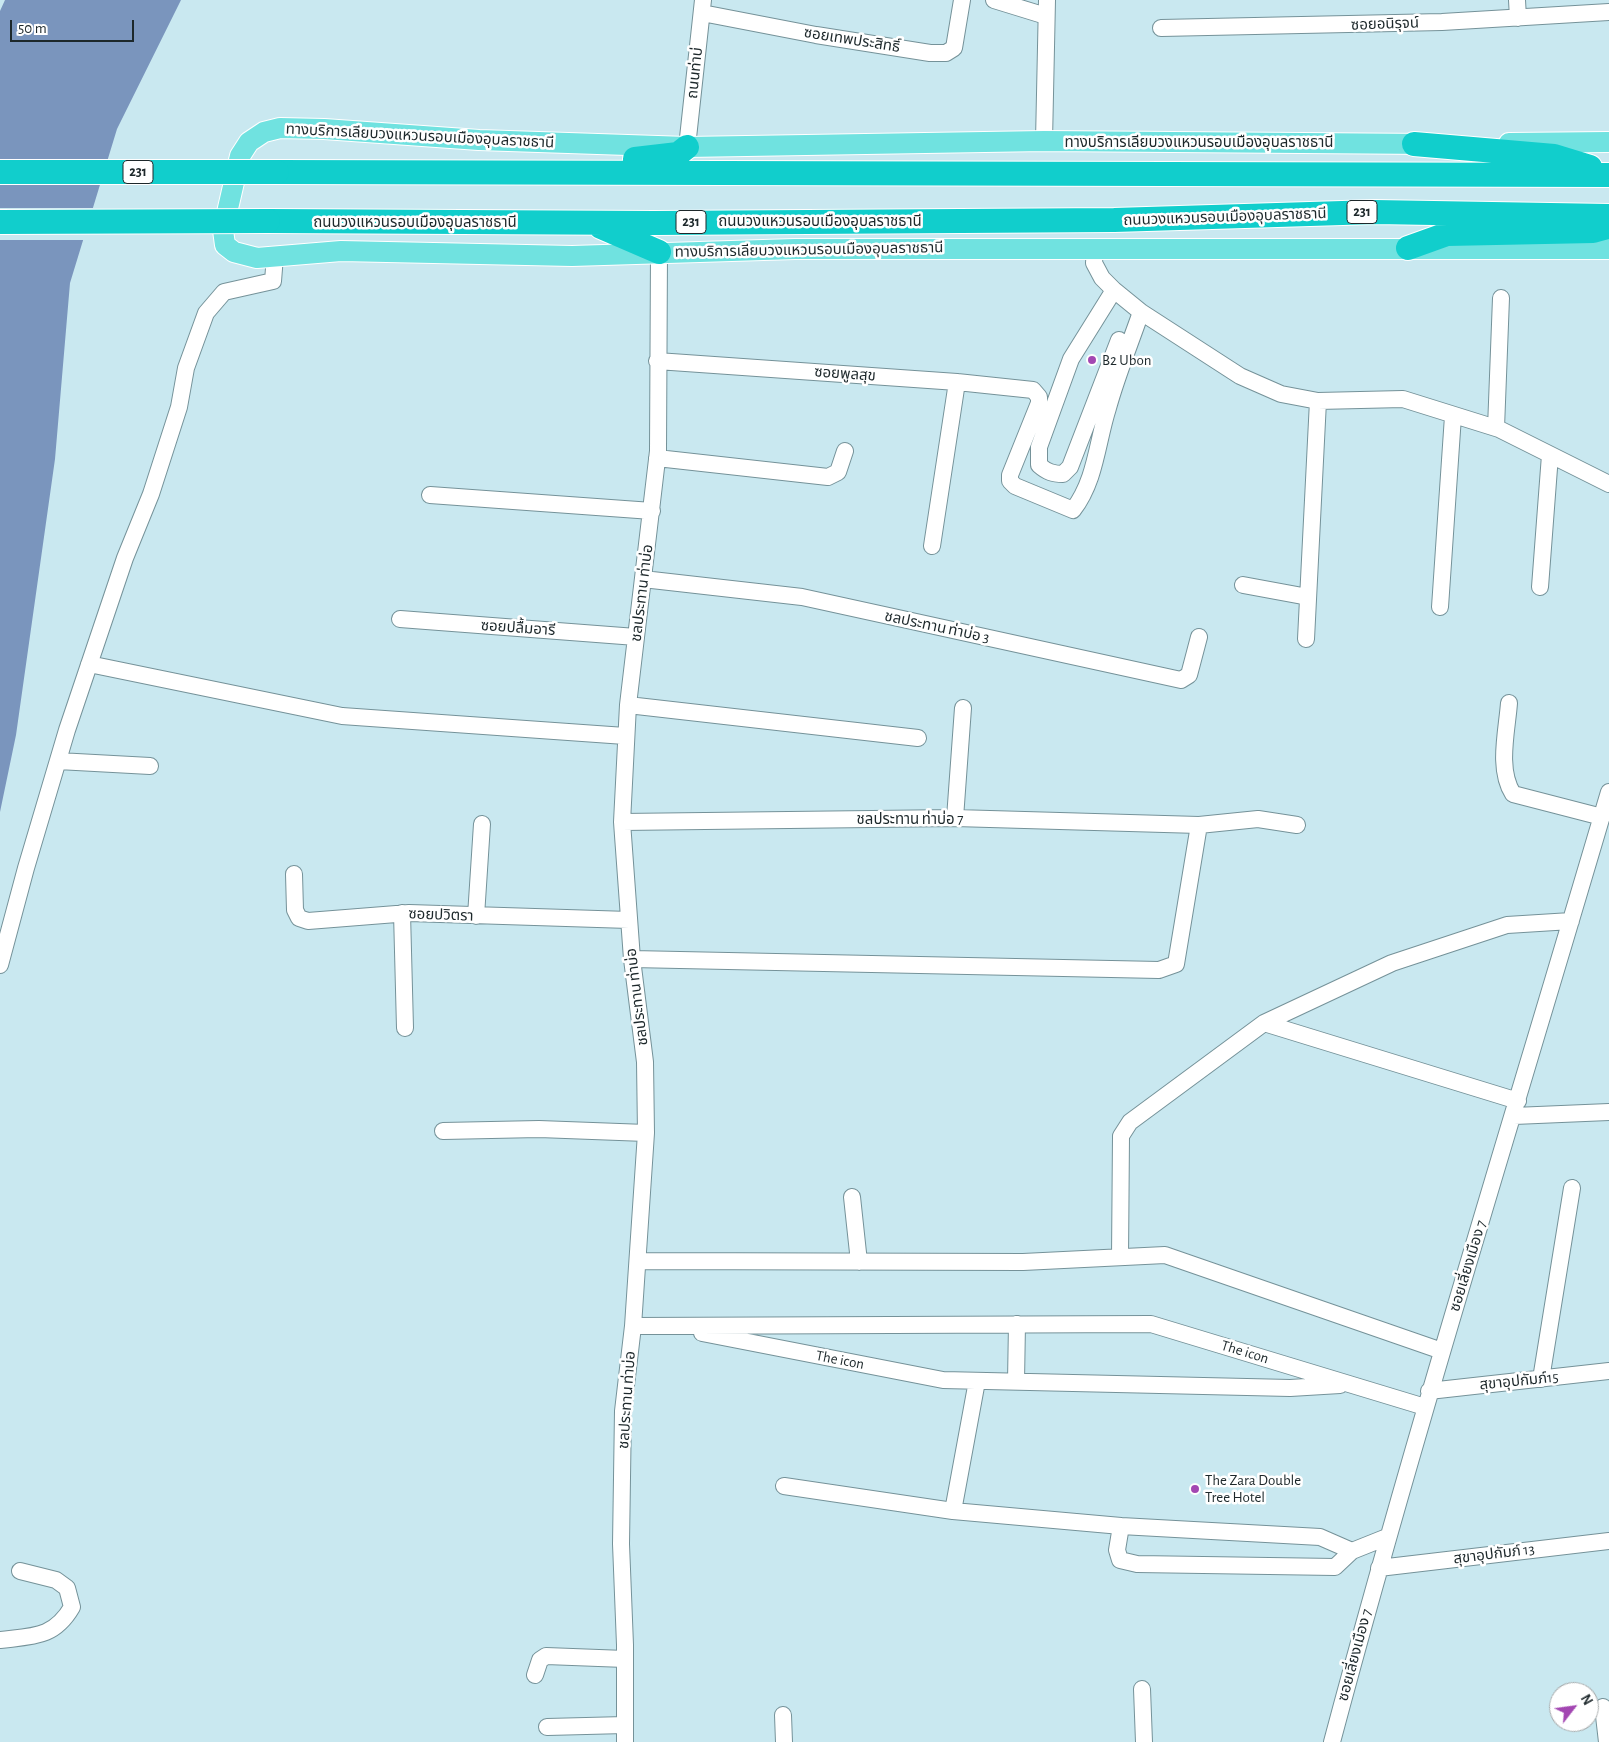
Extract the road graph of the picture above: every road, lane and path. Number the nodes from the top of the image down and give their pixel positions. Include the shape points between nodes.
1 (962, 0) edge
2 (994, 0) edge
3 (1518, 0) edge
4 (702, 6) edge
5 (1046, 8) edge
6 (1609, 12) edge
7 (1518, 18) junction
8 (1161, 28) dead end
9 (1044, 142) junction
10 (1609, 142) edge
11 (1414, 144) junction
12 (687, 147) junction
13 (0, 172) edge
14 (593, 172) junction
15 (1609, 174) edge
16 (1609, 216) edge
17 (0, 222) edge
18 (591, 222) junction
19 (1609, 227) edge
20 (1095, 248) junction
21 (1408, 248) junction
22 (1609, 250) edge
23 (659, 252) junction
24 (275, 256) junction
25 (1114, 290) junction
26 (1501, 298) dead end
27 (1136, 309) junction
28 (658, 361) junction
29 (957, 382) junction
30 (1318, 401) junction
31 (1453, 416) junction
32 (1496, 428) junction
33 (845, 451) dead end
34 (1550, 454) junction
35 (657, 458) junction
36 (1609, 484) edge
37 (430, 495) dead end
38 (652, 511) junction
39 (932, 546) dead end
40 (644, 579) junction
41 (1243, 585) dead end
42 (1540, 587) dead end
43 (1308, 597) junction
44 (1440, 607) dead end
45 (400, 620) dead end
46 (636, 637) junction
47 (1200, 637) dead end
48 (1306, 639) dead end
49 (89, 664) junction
50 (1510, 702) dead end
51 (628, 705) junction
52 (963, 708) dead end
53 (625, 736) junction
54 (918, 738) dead end
55 (58, 761) junction
56 (150, 766) dead end
57 (1609, 792) edge
58 (1602, 817) junction
59 (955, 818) junction
60 (622, 822) junction
61 (482, 824) dead end
62 (1297, 825) dead end
63 (1199, 826) junction
64 (294, 874) dead end
65 (402, 914) junction
66 (476, 916) junction
67 (629, 920) junction
68 (1571, 921) junction
69 (632, 959) junction
70 (0, 966) edge
71 (1264, 1023) junction
72 (404, 1028) dead end
73 (1608, 1108) edge
74 (1516, 1109) junction
75 (443, 1131) dead end
76 (646, 1133) junction
77 (1572, 1188) dead end
78 (852, 1198) dead end
79 (1120, 1257) junction
80 (638, 1261) junction
81 (859, 1262) junction
82 (1017, 1324) junction
83 (633, 1326) junction
84 (665, 1326) junction
85 (1442, 1351) junction
86 (1609, 1371) edge
87 (1541, 1379) junction
88 (977, 1380) junction
89 (1016, 1382) junction
90 (1352, 1385) junction
91 (1427, 1399) junction
92 (784, 1486) dead end
93 (953, 1510) junction
94 (1120, 1526) junction
95 (1387, 1537) junction
96 (1609, 1541) edge
97 (1352, 1551) junction
98 (1378, 1568) junction
99 (20, 1571) dead end
100 (0, 1640) edge
101 (625, 1660) junction
102 (536, 1675) dead end
103 (1142, 1689) dead end
104 (1603, 1708) dead end
105 (783, 1715) dead end
106 (625, 1725) junction
107 (547, 1727) dead end
108 (625, 1742) edge
109 (784, 1742) edge
110 (1144, 1742) edge
111 (1332, 1742) edge
112 (1607, 1742) edge

1 - 4 street, ซอยเทพประสิทธิ์ via 954,48 946,53 816,35
2 - 5 street
3 - 7 street
4 - 12 street, ถนนท่าบ่
5 - 9 street
6 - 7 street, ซอยอนิรุจน์
7 - 8 street, ซอยอนิรุจน์
9 - 11 main road, ทางบริการเลียบวงแหวนรอบเมืองอุบลราชธานี
9 - 12 main road, ทางบริการเลียบวงแหวนรอบเมืองอุบลราชธานี
10 - 11 main road, ทางบริการเลียบวงแหวนรอบเมืองอุบลราชธานี
11 - 15 highway, 231 via 1554,156
12 - 14 highway via 678,154 622,161
12 - 24 main road, ทางบริการเลียบวงแหวนรอบเมืองอุบลราชธานี via 479,140 324,129 280,128 264,132 249,142 240,156 223,230 226,245 234,252 257,258
13 - 14 highway, 231, bridge
14 - 15 highway, 231
16 - 18 highway, ถนนวงแหวนรอบเมืองอุบลราชธานี / 231 via 1374,212 1114,220
17 - 18 highway, ถนนวงแหวนรอบเมืองอุบลราชธานี / 231, bridge
18 - 23 highway
19 - 21 highway via 1593,231 1448,234
20 - 21 main road, ทางบริการเลียบวงแหวนรอบเมืองอุบลราชธานี
20 - 23 main road, ทางบริการเลียบวงแหวนรอบเมืองอุบลราชธานี
20 - 25 street via 1094,263
21 - 22 main road, ทางบริการเลียบวงแหวนรอบเมืองอุบลราชธานี
23 - 24 main road, ทางบริการเลียบวงแหวนรอบเมืองอุบลราชธานี via 637,256 572,256 341,251
23 - 28 street, ชลประทาน ท่าบ่อ
24 - 49 street via 273,281 224,292 206,313 186,368 179,408 151,494
25 - 27 street
25 - 27 street via 1071,359 1039,447 1040,465 1053,474 1063,474 1070,467
26 - 32 street
27 - 29 street, ซอยพูลสุข via 1094,466 1073,510 1014,486 1010,481 1039,403 1039,397 1033,390
27 - 30 street via 1240,376 1281,394
28 - 29 street, ซอยพูลสุข
28 - 35 street, ชลประทาน ท่าบ่อ
29 - 39 street
30 - 31 street via 1404,399
30 - 43 street
31 - 32 street
31 - 44 street
32 - 34 street
33 - 35 street via 838,472 828,478
34 - 36 street
34 - 42 street
35 - 38 street, ชลประทาน ท่าบ่อ
37 - 38 street
38 - 40 street, ชลประทาน ท่าบ่อ
40 - 46 street, ชลประทาน ท่าบ่อ
40 - 47 street, ชลประทาน ท่าบ่อ 3 via 802,597 1181,680 1189,675
41 - 43 street
43 - 48 street
45 - 46 street, ซอยปลื้มอารี
46 - 51 street, ชลประทาน ท่าบ่อ
49 - 53 street via 342,716
49 - 55 street
50 - 58 street via 1504,769 1512,794
51 - 53 street, ชลประทาน ท่าบ่อ
51 - 54 street
52 - 59 street
53 - 60 street, ชลประทาน ท่าบ่อ
55 - 56 street
55 - 70 street
57 - 58 street, ซอยเลี่ยงเมือง 7
58 - 68 street, ซอยเลี่ยงเมือง 7
59 - 60 street, ชลประทาน ท่าบ่อ 7
59 - 63 street, ชลประทาน ท่าบ่อ 7
60 - 67 street, ชลประทาน ท่าบ่อ
61 - 66 street
62 - 63 street, ชลประทาน ท่าบ่อ 7 via 1258,819
63 - 69 street via 1176,964 1159,970
64 - 65 street, ซอยปวิตรา via 295,910 299,918
65 - 66 street, ซอยปวิตรา
65 - 72 street
66 - 67 street, ซอยปวิตรา
67 - 69 street, ชลประทาน ท่าบ่อ
68 - 71 street via 1507,925 1392,963
68 - 74 street, ซอยเลี่ยงเมือง 7
69 - 76 street, ชลประทาน ท่าบ่อ via 645,1062
71 - 74 street
71 - 79 street via 1124,1129 1120,1144
73 - 74 street
74 - 85 street, ซอยเลี่ยงเมือง 7
75 - 76 street via 539,1129
76 - 80 street, ชลประทาน ท่าบ่อ
77 - 87 street
78 - 81 street
79 - 81 street via 1023,1262
79 - 85 street via 1165,1255
80 - 81 street
80 - 83 street, ชลประทาน ท่าบ่อ
82 - 84 street, The icon
82 - 89 street
82 - 90 street, The icon via 1151,1324
83 - 84 street, The icon
83 - 101 street, ชลประทาน ท่าบ่อ via 623,1411 621,1544
84 - 88 street, The icon via 943,1380
85 - 91 street, ซอยเลี่ยงเมือง 7
86 - 87 street, สุขาอุปกัมภ์15
87 - 91 street, สุขาอุปกัมภ์15
88 - 89 street, The icon
88 - 93 street
89 - 90 street, The icon via 1290,1388
90 - 91 street, The icon
91 - 95 street, ซอยเลี่ยงเมือง 7
92 - 93 street
93 - 94 street
94 - 97 street via 1320,1536
94 - 97 street via 1117,1550 1120,1560 1137,1564 1335,1567
95 - 97 street
95 - 98 street, ซอยเลี่ยงเมือง 7
96 - 98 street, สุขาอุปกัมภ์ 13
98 - 111 street, ซอยเลี่ยงเมือง 7
99 - 100 street via 56,1580 67,1588 72,1606 62,1623 42,1634
101 - 102 street via 546,1656 540,1660
101 - 106 street, ชลประทาน ท่าบ่อ
103 - 110 street
104 - 112 street
105 - 109 street
106 - 107 street
106 - 108 street, ชลประทาน ท่าบ่อ

